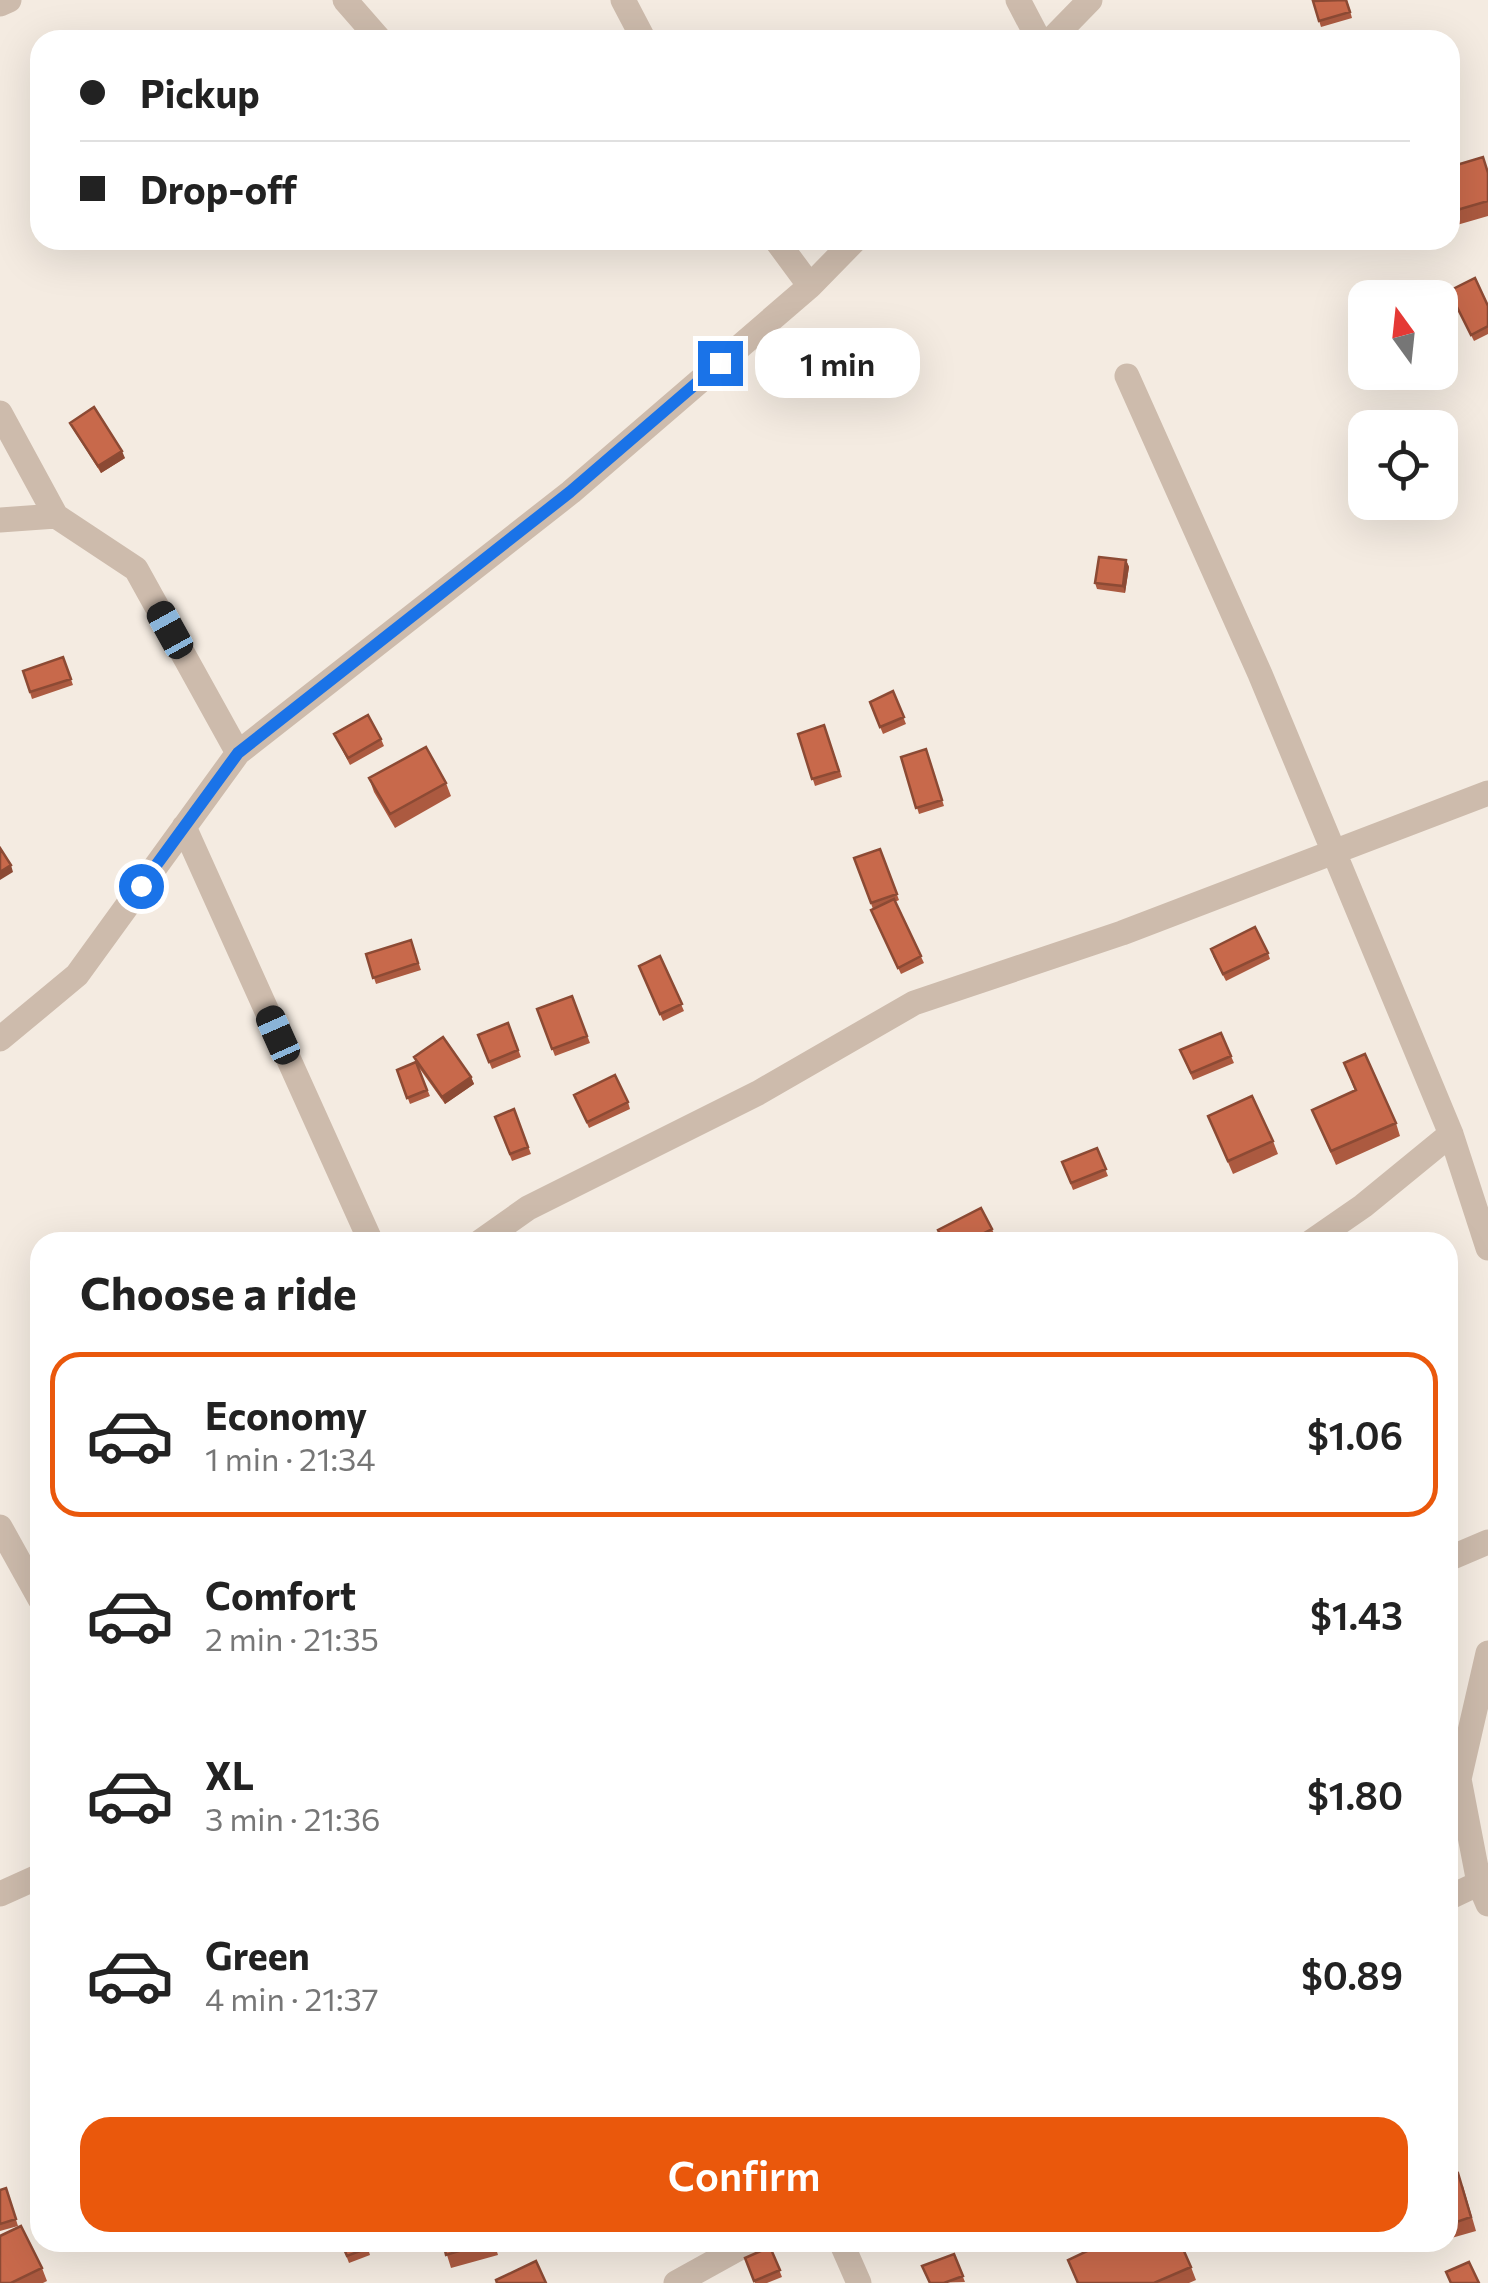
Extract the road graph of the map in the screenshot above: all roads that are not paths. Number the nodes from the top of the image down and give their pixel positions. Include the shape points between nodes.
1 (8, 0) edge
2 (345, 0) edge
3 (623, 0) edge
4 (1018, 0) edge
5 (1090, 0) edge
6 (0, 4) edge
7 (371, 30) edge
8 (639, 30) edge
9 (1034, 30) edge
10 (1061, 30) edge
11 (783, 250) edge
12 (845, 250) edge
13 (810, 286) junction
14 (1127, 376) dead end
15 (0, 412) edge
16 (56, 516) junction
17 (0, 520) edge
18 (238, 753) junction
19 (1488, 793) edge
20 (184, 827) junction
21 (1332, 850) junction
22 (0, 1039) edge
23 (1450, 1134) junction
24 (366, 1232) edge
25 (494, 1232) edge
26 (1326, 1232) edge
27 (1488, 1248) edge
28 (0, 1527) edge
29 (1488, 1542) edge
30 (1458, 1555) edge
31 (30, 1581) edge
32 (1488, 1653) edge
33 (30, 1880) edge
34 (1485, 1889) edge
35 (0, 1894) edge
36 (1458, 1896) edge
37 (732, 2252) edge
38 (845, 2252) edge
39 (676, 2283) edge
40 (859, 2283) edge

1 - 6 street
2 - 7 street
3 - 8 street
4 - 9 street
5 - 10 street
11 - 13 street
12 - 13 street
13 - 18 street via 570,492
14 - 21 street
15 - 16 street
16 - 17 street
16 - 18 street via 136,568
18 - 20 street
19 - 21 street
20 - 22 street via 77,976
20 - 24 street
21 - 23 street
21 - 25 street via 1122,933 914,1003
23 - 26 street
23 - 27 street
28 - 31 street
29 - 30 street
32 - 34 street via 1460,1779
33 - 35 street
34 - 36 street
37 - 39 street
38 - 40 street

